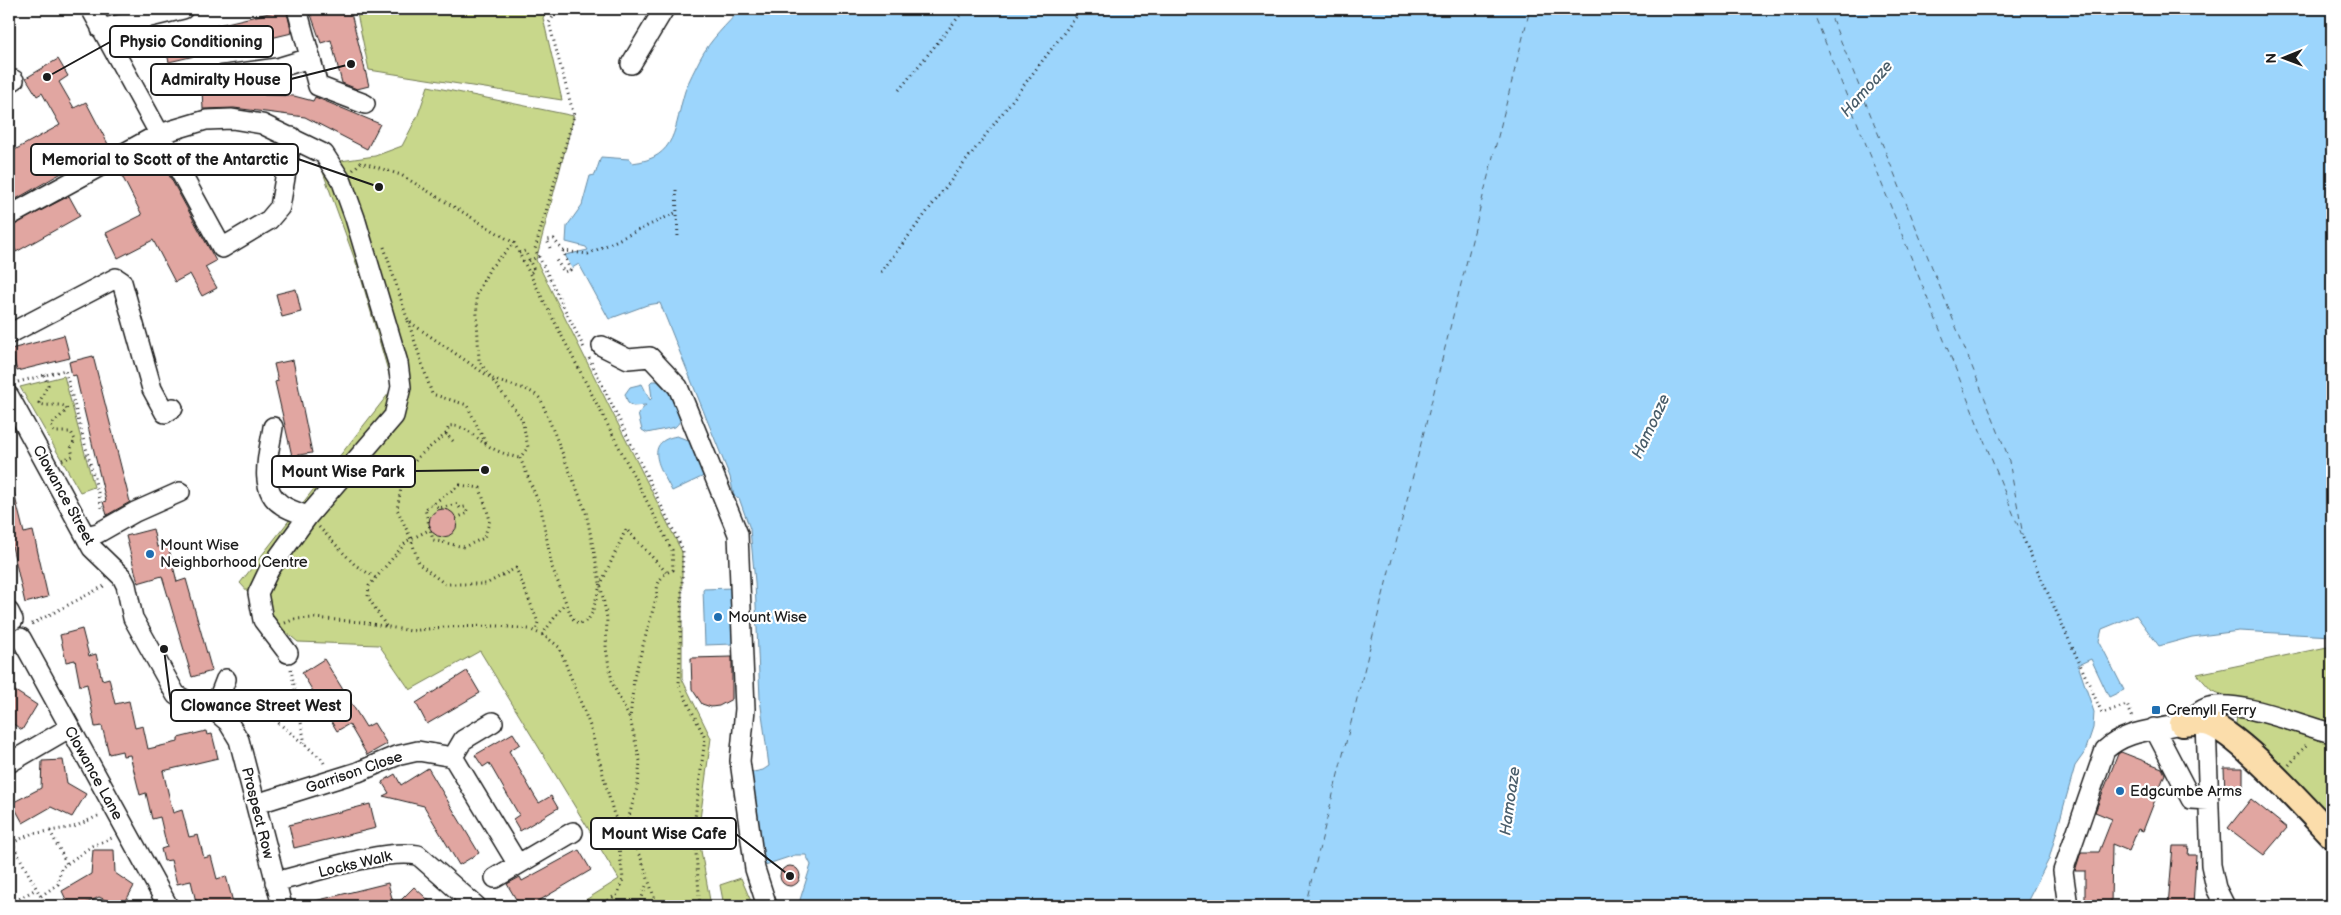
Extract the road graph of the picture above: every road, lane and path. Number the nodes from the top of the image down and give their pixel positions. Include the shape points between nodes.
1 (17, 9) edge
2 (91, 9) edge
3 (183, 9) edge
4 (297, 9) edge
5 (664, 9) edge
6 (965, 9) edge
7 (1082, 9) edge
8 (9, 14) edge
9 (101, 29) junction
10 (310, 58) junction
11 (631, 64) dead end
12 (182, 81) dead end
13 (899, 90) dead end
14 (365, 104) dead end
15 (159, 134) junction
16 (292, 137) junction
17 (342, 182) junction
18 (676, 190) dead end
19 (677, 212) junction
20 (9, 216) edge
21 (360, 236) junction
22 (678, 237) dead end
23 (514, 243) junction
24 (550, 248) dead end
25 (563, 252) junction
26 (519, 253) junction
27 (539, 256) dead end
28 (556, 260) dead end
29 (529, 261) junction
30 (880, 272) dead end
31 (530, 273) junction
32 (407, 318) junction
33 (9, 334) edge
34 (602, 346) dead end
35 (44, 375) junction
36 (491, 378) junction
37 (12, 390) edge
38 (173, 408) dead end
39 (274, 427) dead end
40 (446, 434) junction
41 (453, 441) dead end
42 (488, 446) junction
43 (520, 458) junction
44 (48, 468) junction
45 (180, 492) dead end
46 (433, 503) junction
47 (308, 516) junction
48 (456, 518) dead end
49 (108, 527) junction
50 (429, 530) junction
51 (86, 536) junction
52 (2023, 538) dead end
53 (411, 539) junction
54 (666, 572) junction
55 (122, 577) junction
56 (376, 578) junction
57 (600, 586) junction
58 (566, 602) junction
59 (17, 624) edge
60 (386, 626) junction
61 (270, 628) junction
62 (536, 632) junction
63 (542, 635) junction
64 (288, 654) joint
65 (226, 679) joint
66 (679, 685) dead end
67 (221, 716) junction
68 (630, 719) junction
69 (493, 722) dead end
70 (2182, 724) junction
71 (2206, 724) junction
72 (69, 728) junction
73 (2147, 731) junction
74 (2329, 733) edge
75 (305, 745) junction
76 (453, 757) junction
77 (9, 763) edge
78 (331, 781) junction
79 (2289, 789) junction
80 (2209, 800) junction
81 (256, 804) junction
82 (114, 808) junction
83 (623, 829) junction
84 (50, 831) junction
85 (127, 832) junction
86 (573, 832) dead end
87 (2332, 836) edge
88 (9, 838) edge
89 (12, 843) junction
90 (16, 852) junction
91 (9, 855) edge
92 (517, 863) junction
93 (67, 864) junction
94 (495, 878) dead end
95 (275, 882) junction
96 (648, 882) junction
97 (36, 888) junction
98 (41, 896) junction
99 (2065, 903) edge
100 (13, 906) edge
101 (46, 906) edge
102 (168, 906) edge
103 (282, 906) edge
104 (476, 906) edge
105 (599, 906) edge
106 (639, 906) edge
107 (657, 906) edge
108 (699, 906) edge
109 (767, 906) edge
110 (2225, 906) edge

1 - 8 path
2 - 9 street
3 - 9 street
4 - 10 street
5 - 11 street
6 - 13 path
7 - 30 path
9 - 15 street
10 - 12 street via 277,68
10 - 14 street via 318,86
15 - 16 street via 206,120 232,120 262,124
15 - 16 street via 222,248 269,220 280,207
15 - 20 street
16 - 17 street via 324,154
17 - 21 street
17 - 23 path via 361,162 401,175
18 - 19 path
19 - 22 path
19 - 25 path via 588,254
21 - 32 path via 378,232
21 - 47 street via 398,363 401,387 394,416
23 - 26 path
23 - 36 path via 490,268 476,295 480,361
24 - 25 path via 547,240 554,239
25 - 28 path via 570,270 564,272
26 - 29 path via 525,251
26 - 31 path
27 - 29 path
29 - 31 path via 534,270
31 - 54 path via 672,550 673,570
32 - 36 path via 438,344
32 - 42 path via 432,394 467,405
33 - 38 street via 116,278 122,282 152,389 165,413
34 - 109 street via 628,360 650,357 678,388 738,534 746,709 740,761 755,869
35 - 37 path
35 - 44 path via 48,386 39,403 43,406 64,405 67,410 51,425 52,429 58,433 71,432 75,440 71,448 73,456
35 - 49 path via 65,370
36 - 43 path via 522,419 528,447
36 - 57 path via 536,393 541,400 586,512
37 - 44 street, Clowance Street
39 - 47 street via 266,471 268,488 280,505
40 - 41 path
40 - 42 path via 449,426 456,425
40 - 53 path via 418,457 403,478 397,509
42 - 43 path
43 - 58 path via 541,508 552,567
44 - 51 street, Clowance Street
45 - 49 street
46 - 48 path via 439,508 457,504 460,508 465,507 468,513
46 - 50 path via 425,509
46 - 50 path via 460,485 480,488 490,520 484,538 464,547 433,540
47 - 56 path via 355,565
47 - 61 street via 269,570 258,593 263,620
49 - 51 street
50 - 53 path
51 - 55 street, Clowance Street via 100,558
52 - 73 path via 2102,712 2127,705
53 - 56 path
53 - 62 path via 418,564 445,584 486,584 516,568 538,622
54 - 57 path via 626,529
54 - 68 path via 656,586 657,595 634,678
55 - 59 path
55 - 67 street via 133,618 176,695
56 - 60 path via 369,586 368,597
57 - 58 path via 588,620 579,624 572,618
57 - 68 path via 607,618 609,666
58 - 63 path
59 - 72 street, Clowance Lane
60 - 61 path via 314,618 295,619
60 - 62 path via 410,631 498,626
61 - 64 street
62 - 63 path
63 - 83 path via 559,647 590,726 614,815
64 - 75 path
65 - 67 street
65 - 75 path
66 - 108 path via 706,738 694,826
67 - 81 street, Prospect Row via 239,740
68 - 83 path via 640,761 638,784
69 - 76 street via 463,740
70 - 71 main road
70 - 73 street
70 - 74 street via 2208,707 2231,705
71 - 79 main road via 2227,735
71 - 80 street
72 - 77 street
72 - 82 street, Clowance Lane
73 - 80 street via 2191,799
73 - 99 street via 2117,740 2105,750 2062,871
74 - 79 path via 2307,744 2290,763
75 - 78 path via 322,759
76 - 78 street, Garrison Close via 427,752 411,753
76 - 92 street
78 - 81 street, Garrison Close
79 - 87 main road
80 - 110 street via 2211,865 2216,888
81 - 95 street, Prospect Row
82 - 84 path via 74,828
82 - 85 street, Clowance Lane
83 - 96 path via 641,858
83 - 105 path via 618,839 623,879 618,894
84 - 89 path via 31,834
84 - 93 path
85 - 93 path via 92,846
85 - 102 street, Clowance Lane
86 - 92 street
88 - 89 path
89 - 90 path
90 - 91 path
90 - 97 path
92 - 94 street
93 - 98 path via 61,868 58,884
95 - 103 street, Prospect Row
95 - 104 street, Locks Walk via 406,853 418,855
96 - 106 path
96 - 107 path
97 - 98 path
97 - 100 path
98 - 101 path

